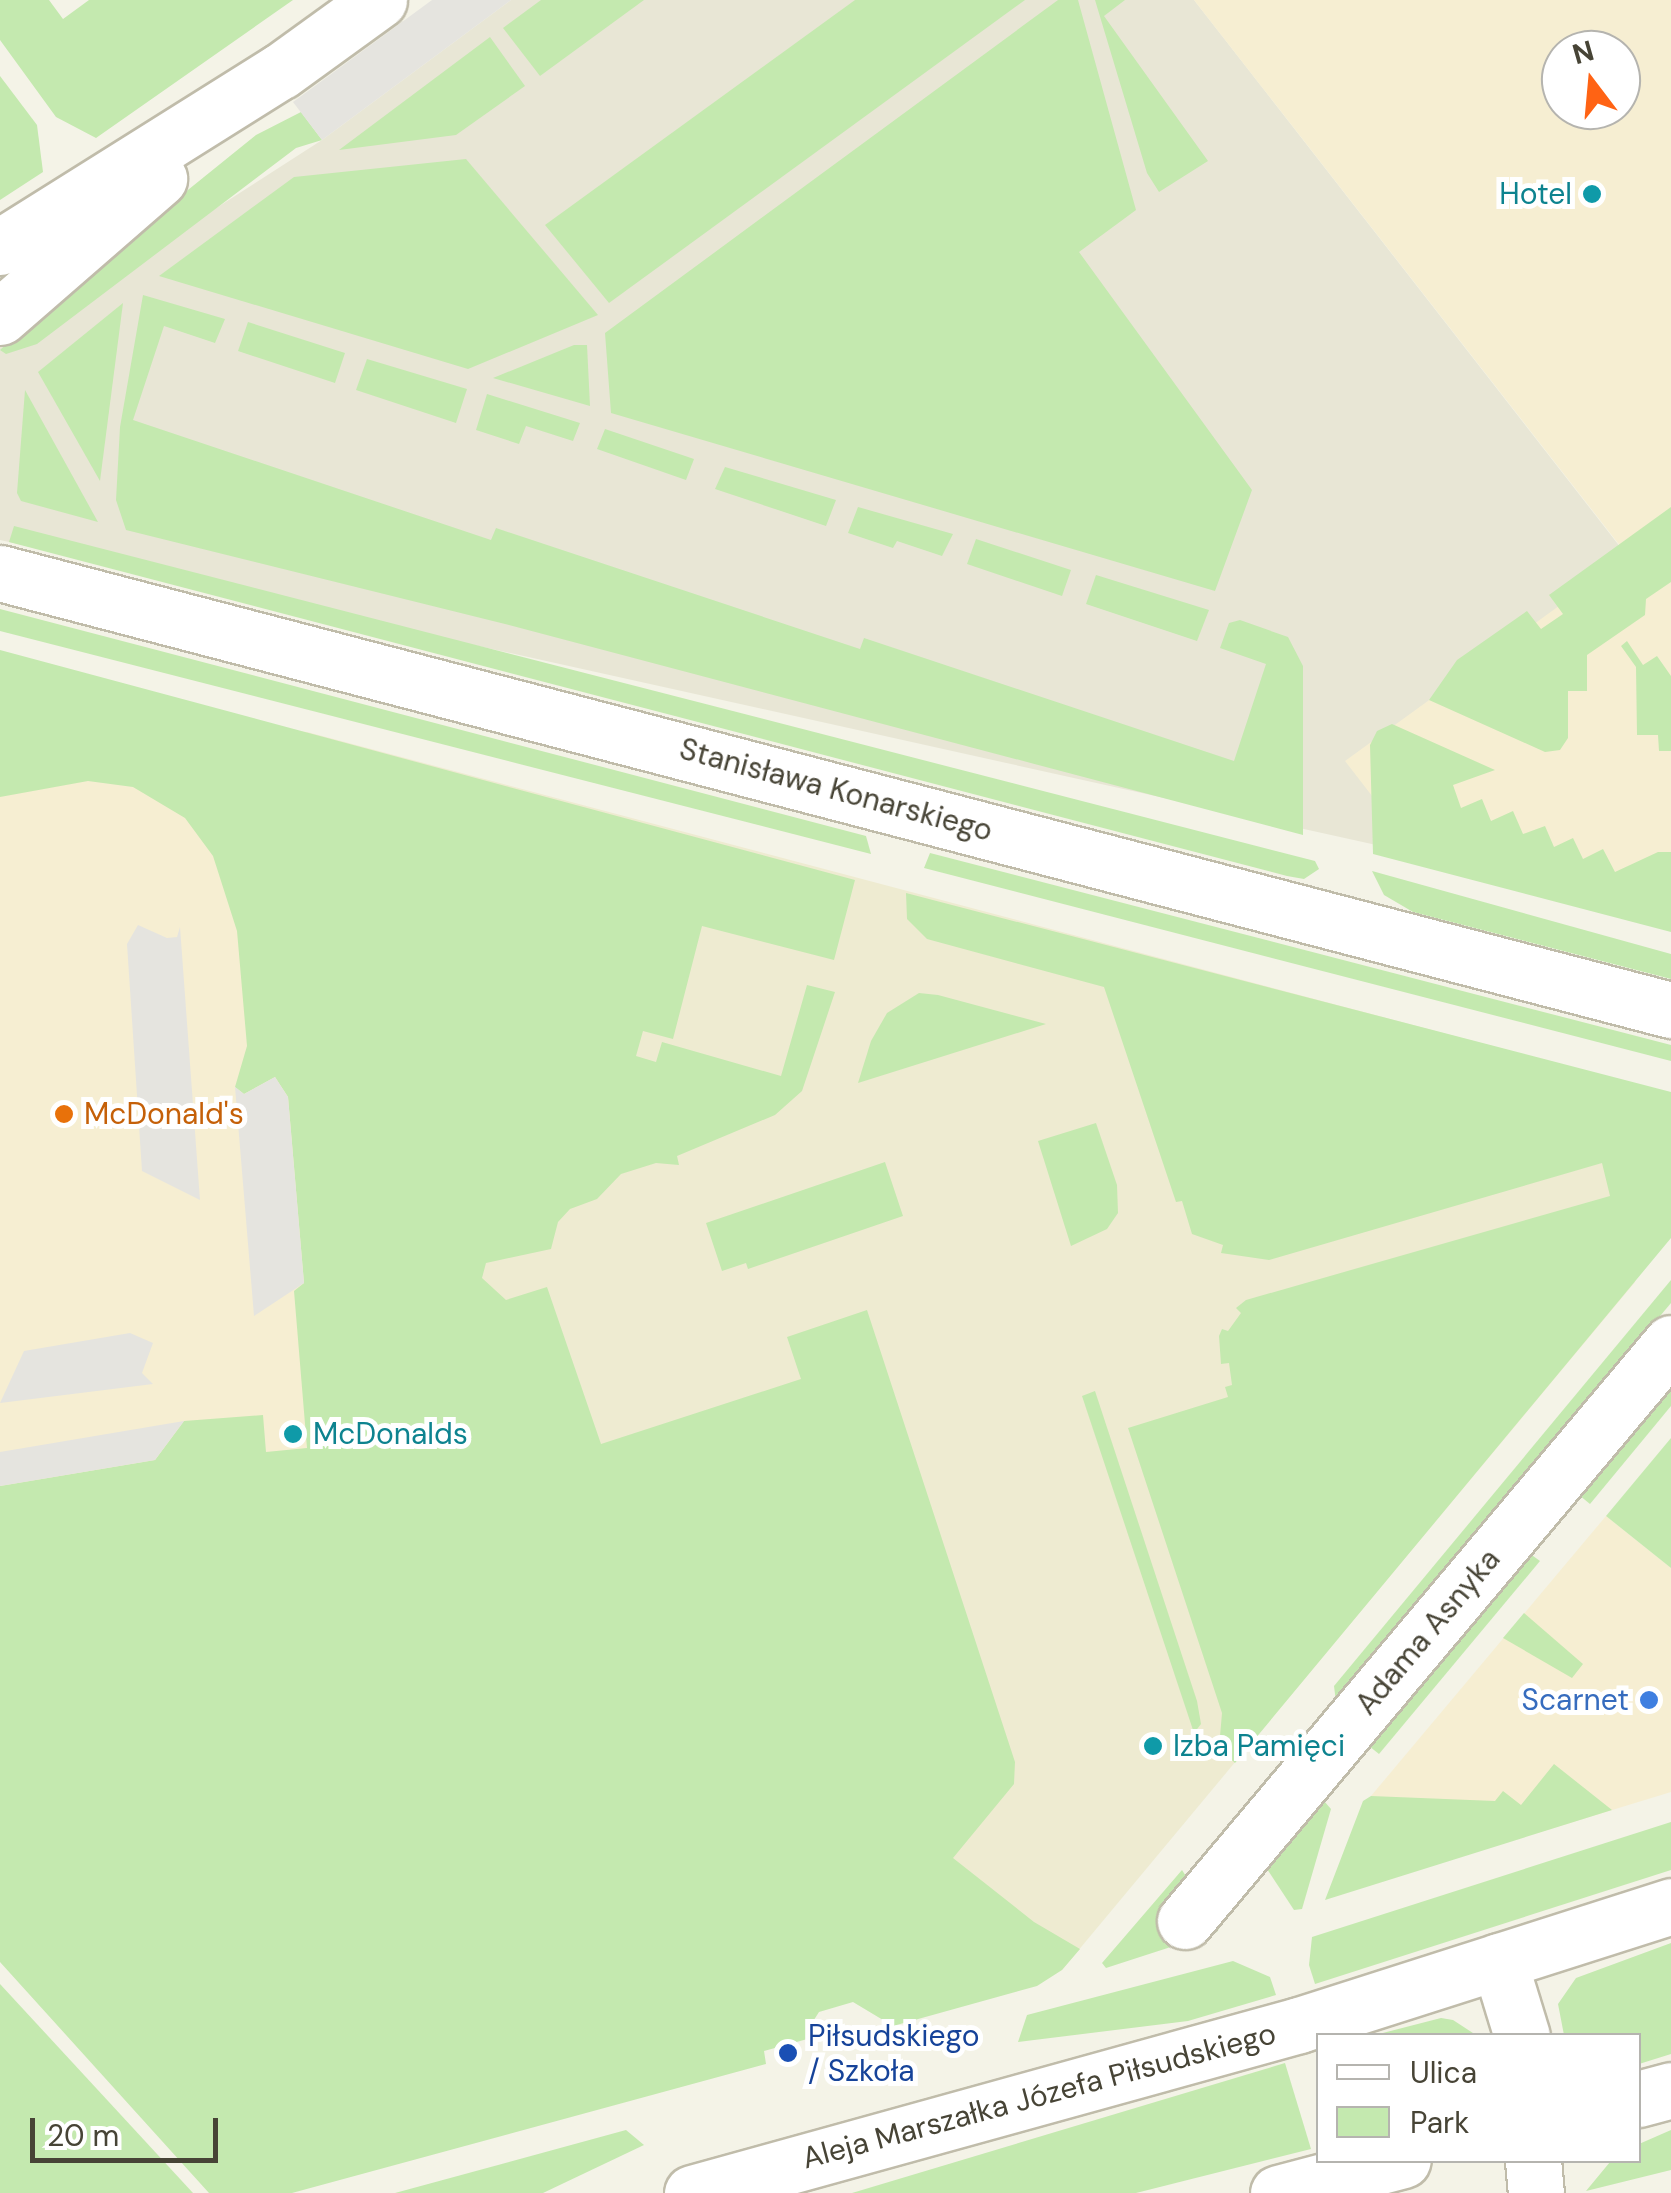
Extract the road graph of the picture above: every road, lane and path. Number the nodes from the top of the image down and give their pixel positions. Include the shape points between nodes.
1 (379, 0) edge
2 (282, 71) junction
3 (0, 247) edge
4 (0, 317) edge
5 (0, 573) edge
6 (1671, 1010) edge
7 (1671, 1343) edge
8 (1671, 1906) edge
9 (1186, 1921) dead end
10 (1499, 1960) junction
11 (1521, 2033) edge
12 (1671, 2090) edge
13 (1641, 2098) edge
14 (1392, 2163) edge
15 (1533, 2163) edge
16 (692, 2193) edge
17 (1278, 2193) edge
18 (1536, 2193) edge

1 - 2 street
2 - 3 street
2 - 4 street
5 - 6 street, Stanisława Konarskiego
7 - 9 street, Adama Asnyka
8 - 10 street, Aleja Marszałka Józefa Piłsudskiego
10 - 11 street
10 - 16 street, Aleja Marszałka Józefa Piłsudskiego via 1299,2024
12 - 13 street
14 - 17 street
15 - 18 street

